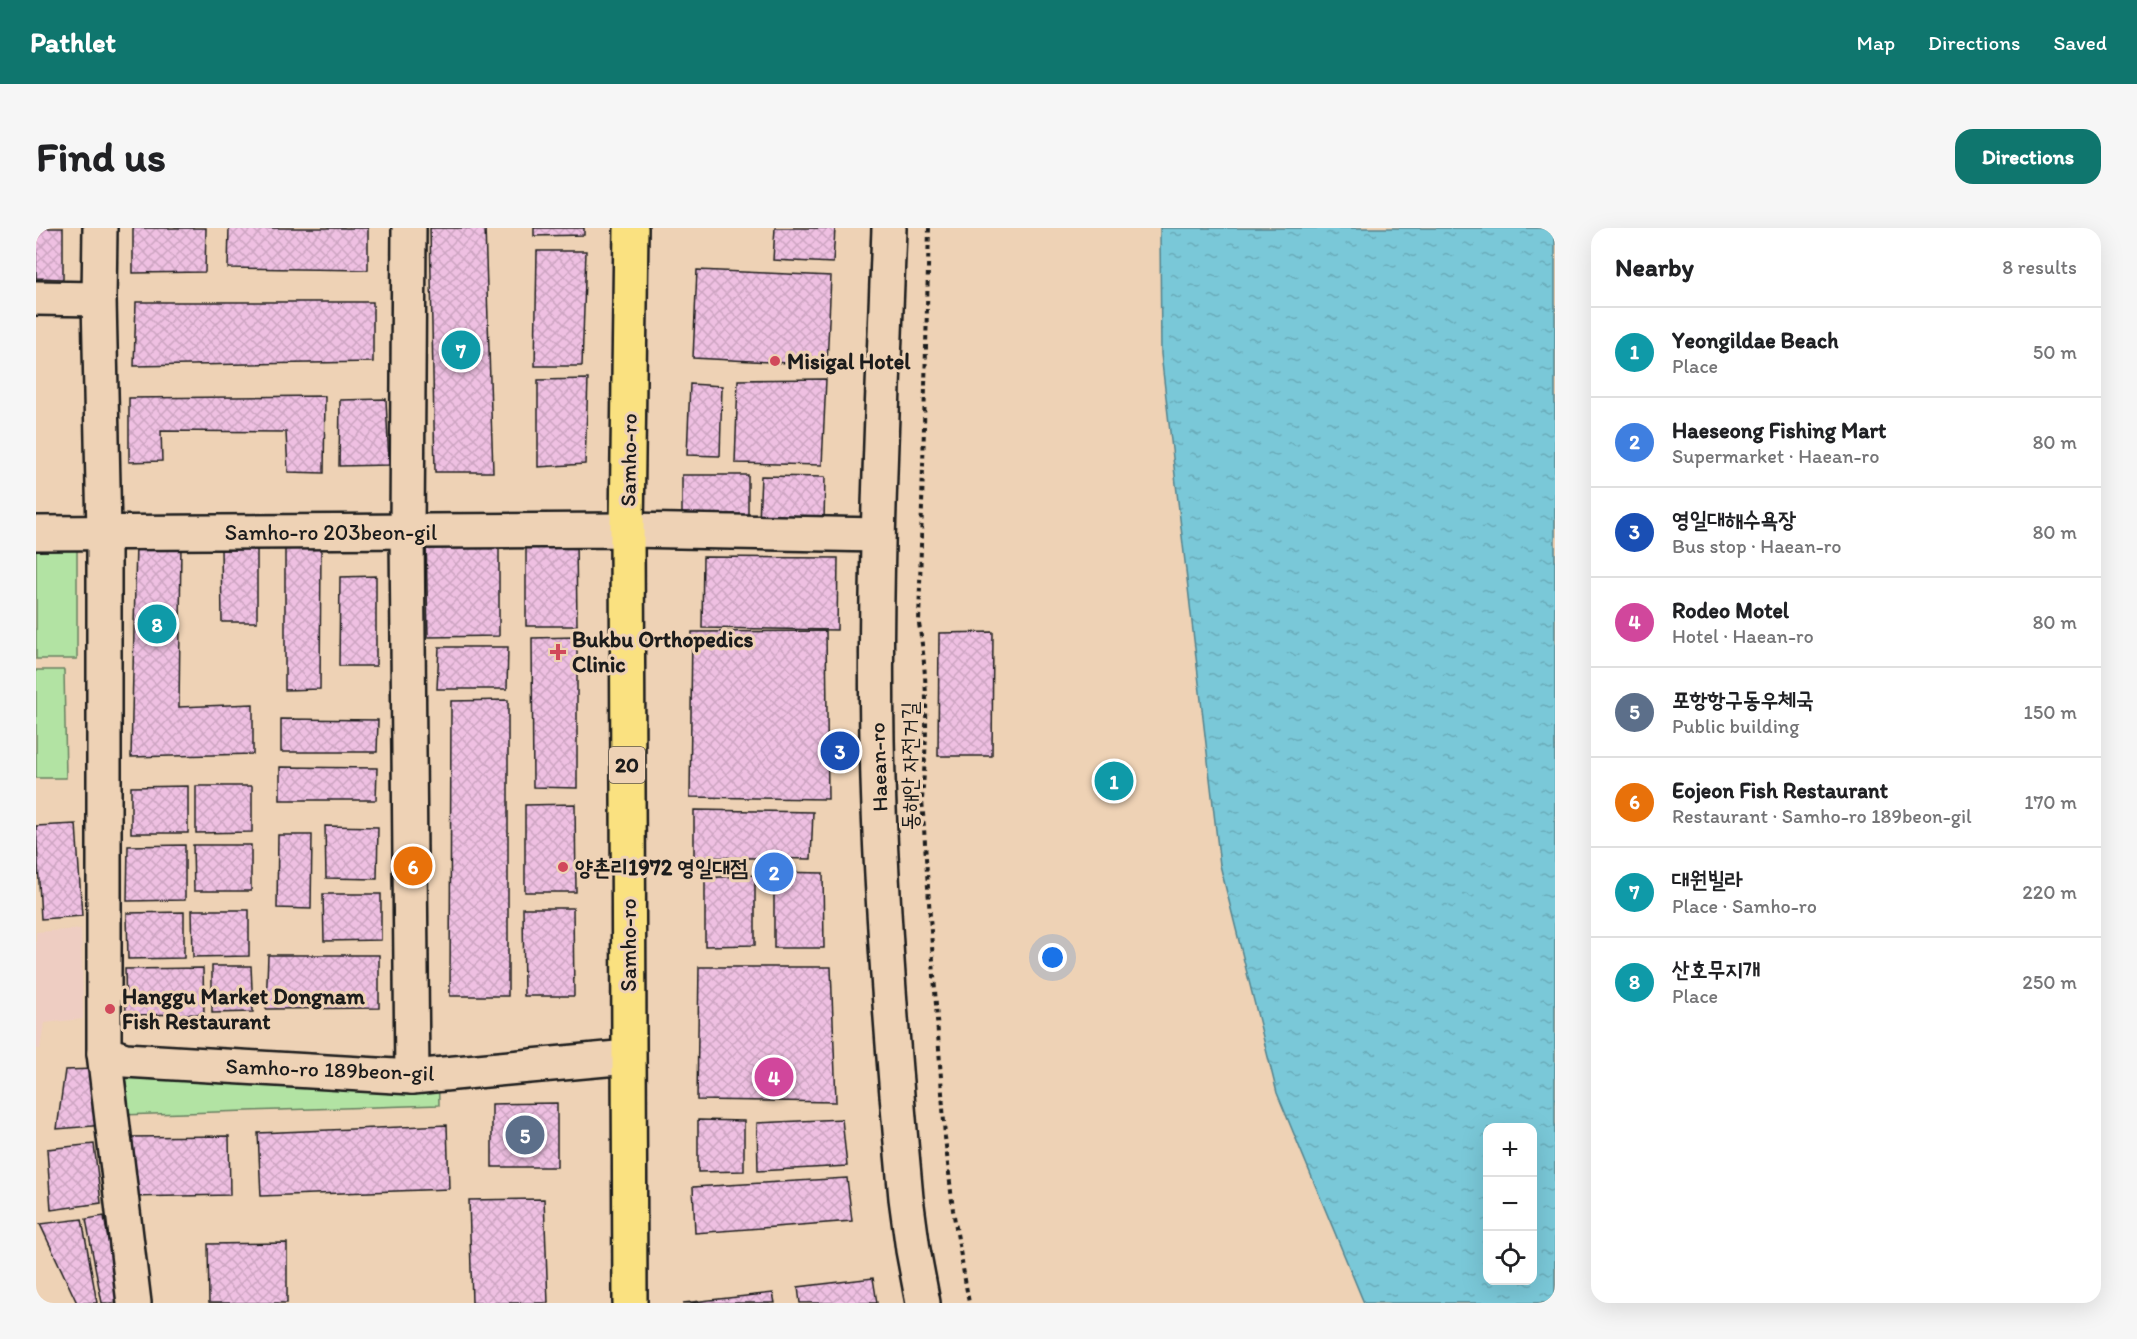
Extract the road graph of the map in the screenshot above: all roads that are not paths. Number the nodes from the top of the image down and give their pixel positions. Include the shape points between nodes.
1 (100, 228) edge
2 (409, 228) edge
3 (631, 228) edge
4 (889, 228) edge
5 (36, 298) edge
6 (99, 298) junction
7 (627, 530) junction
8 (407, 531) junction
9 (36, 533) edge
10 (104, 533) junction
11 (878, 535) junction
12 (104, 1053) junction
13 (628, 1057) junction
14 (412, 1077) junction
15 (134, 1303) edge
16 (630, 1303) edge
17 (923, 1303) edge

1 - 6 street
2 - 8 street
3 - 7 main road, Samho-ro / 20
4 - 11 street, Haean-ro
5 - 6 street
6 - 10 street
7 - 8 street, Samho-ro 203beon-gil
7 - 11 street, Samho-ro 203beon-gil
7 - 13 main road, Samho-ro / 20
8 - 10 street, Samho-ro 203beon-gil
8 - 14 street
9 - 10 street, Samho-ro 203beon-gil
10 - 12 street
11 - 17 street, Haean-ro via 877,740 884,897 906,1198
12 - 14 street, Samho-ro 189beon-gil via 125,1060
12 - 15 street
13 - 14 street, Samho-ro 189beon-gil
13 - 16 main road, Samho-ro / 20

